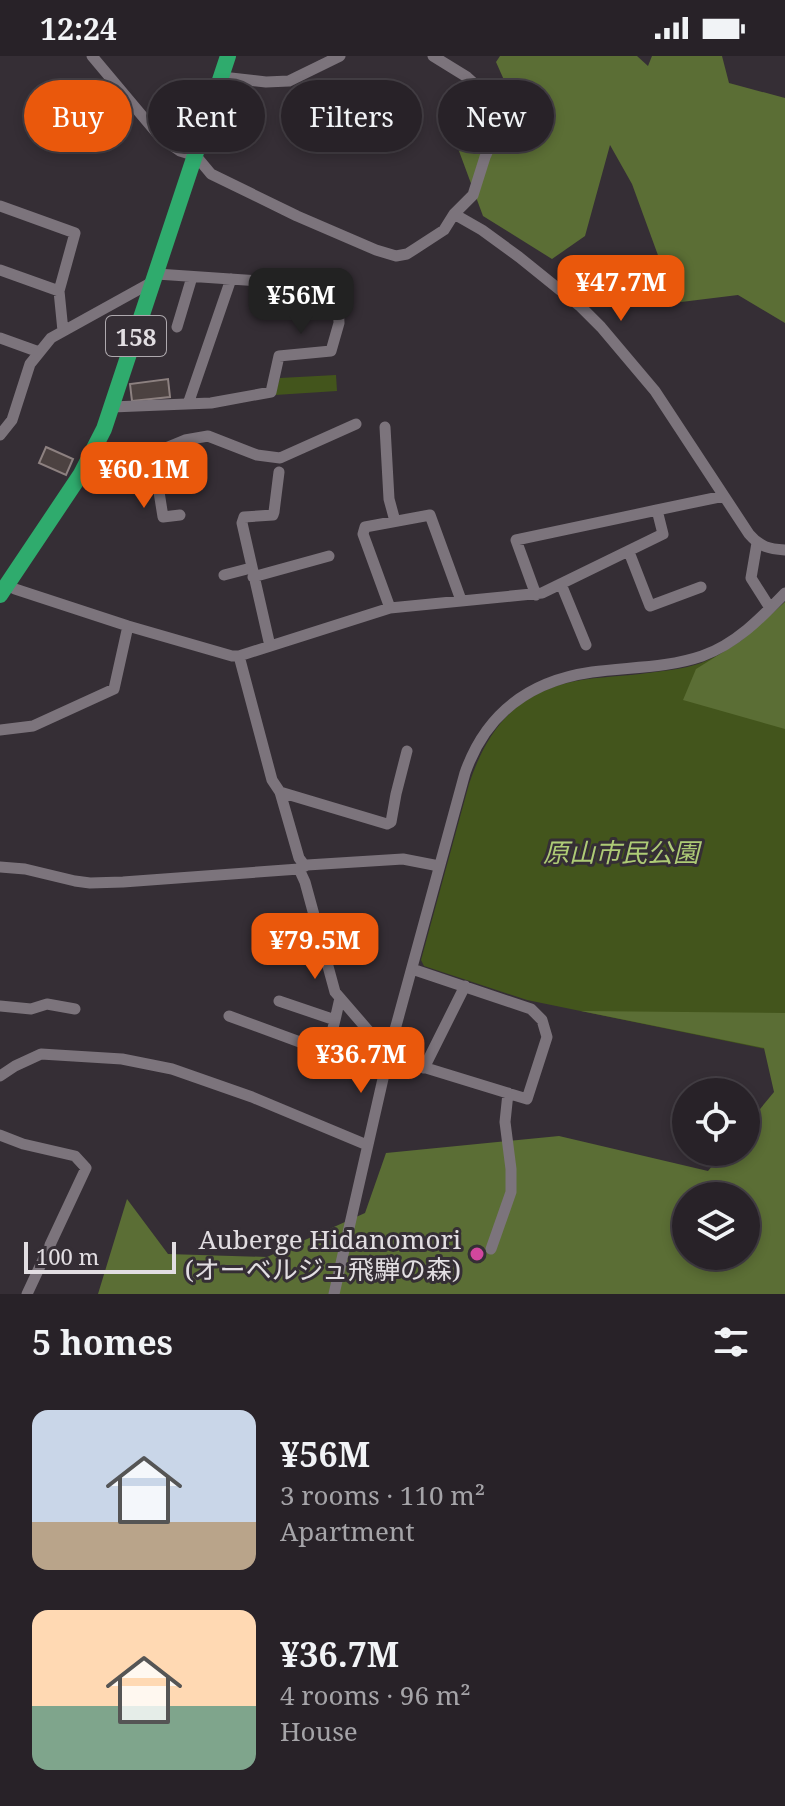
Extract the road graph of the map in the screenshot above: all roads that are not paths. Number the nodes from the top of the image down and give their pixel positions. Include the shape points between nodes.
1 (92, 56) edge
2 (228, 56) edge
3 (340, 56) edge
4 (433, 56) edge
5 (222, 77) junction
6 (196, 156) junction
7 (0, 206) edge
8 (454, 214) junction
9 (0, 270) edge
10 (192, 277) junction
11 (156, 278) junction
12 (231, 279) junction
13 (59, 291) junction
14 (177, 327) dead end
15 (63, 331) junction
16 (0, 338) edge
17 (39, 352) junction
18 (188, 404) junction
19 (112, 407) junction
20 (356, 424) dead end
21 (385, 427) dead end
22 (0, 435) edge
23 (153, 454) junction
24 (279, 472) dead end
25 (81, 474) junction
26 (724, 496) junction
27 (657, 510) junction
28 (180, 515) dead end
29 (395, 521) junction
30 (757, 543) junction
31 (785, 550) edge
32 (629, 552) junction
33 (329, 556) dead end
34 (252, 572) junction
35 (224, 575) dead end
36 (561, 584) junction
37 (701, 587) dead end
38 (4, 589) edge
39 (785, 593) edge
40 (536, 595) junction
41 (461, 600) junction
42 (390, 608) junction
43 (770, 608) junction
44 (128, 626) junction
45 (586, 645) dead end
46 (270, 646) junction
47 (239, 656) junction
48 (0, 730) edge
49 (407, 751) dead end
50 (280, 792) junction
51 (439, 866) junction
52 (0, 867) edge
53 (302, 868) junction
54 (412, 969) junction
55 (465, 986) junction
56 (340, 998) junction
57 (279, 1001) dead end
58 (0, 1006) edge
59 (75, 1009) dead end
60 (229, 1016) dead end
61 (335, 1020) junction
62 (390, 1051) junction
63 (424, 1068) junction
64 (0, 1076) edge
65 (508, 1093) junction
66 (0, 1135) edge
67 (367, 1145) junction
68 (491, 1249) dead end
69 (27, 1294) edge
70 (334, 1294) edge

1 - 6 street via 160,137
2 - 5 highway, 158
3 - 5 street via 289,81
4 - 8 street via 482,89 496,114 494,137 473,195
5 - 6 highway, 158
6 - 8 street via 211,174 396,256 444,230
6 - 11 highway, 158
7 - 13 street via 75,233
8 - 26 street via 519,257 601,327 655,391
9 - 13 street
10 - 11 street
10 - 12 street
10 - 14 street
11 - 15 street
11 - 19 highway, 158
12 - 18 street
12 - 18 street via 337,281 339,323 331,351 279,356 271,392
13 - 15 street
15 - 17 street
16 - 17 street
17 - 22 street via 12,420
18 - 19 street
19 - 25 highway, 158
20 - 23 street via 280,458 208,436
21 - 29 street
23 - 25 street via 95,477
23 - 28 street via 163,517
24 - 34 street via 273,515 244,517 242,523
25 - 38 highway, 158
26 - 27 street
26 - 30 street
27 - 32 street via 663,534
27 - 40 street via 516,540
29 - 41 street via 430,515
29 - 42 street via 365,527 363,534
30 - 31 street
30 - 43 street via 751,578
32 - 36 street
32 - 37 street via 650,606
33 - 34 street
34 - 35 street
34 - 46 street
36 - 40 street
36 - 45 street
38 - 44 street
39 - 43 street
40 - 41 street
41 - 42 street
42 - 46 street
43 - 51 street via 728,644 701,656 558,679 507,706 471,757
44 - 47 street
44 - 48 street via 114,689 33,726
46 - 47 street
47 - 50 street via 272,780
49 - 50 street via 387,824
50 - 53 street
51 - 53 street via 388,859
51 - 54 street
52 - 53 street via 90,883
53 - 56 street
54 - 55 street
54 - 62 street
55 - 63 street
55 - 65 street via 524,1005 542,1020 547,1037 527,1099
56 - 61 street
56 - 62 street
57 - 61 street
58 - 59 street
60 - 61 street via 327,1052
62 - 63 street
62 - 67 street
63 - 65 street
64 - 67 street via 41,1054 122,1059 172,1069 252,1097
65 - 68 street via 511,1192
66 - 69 street via 75,1156 86,1168
67 - 70 street

